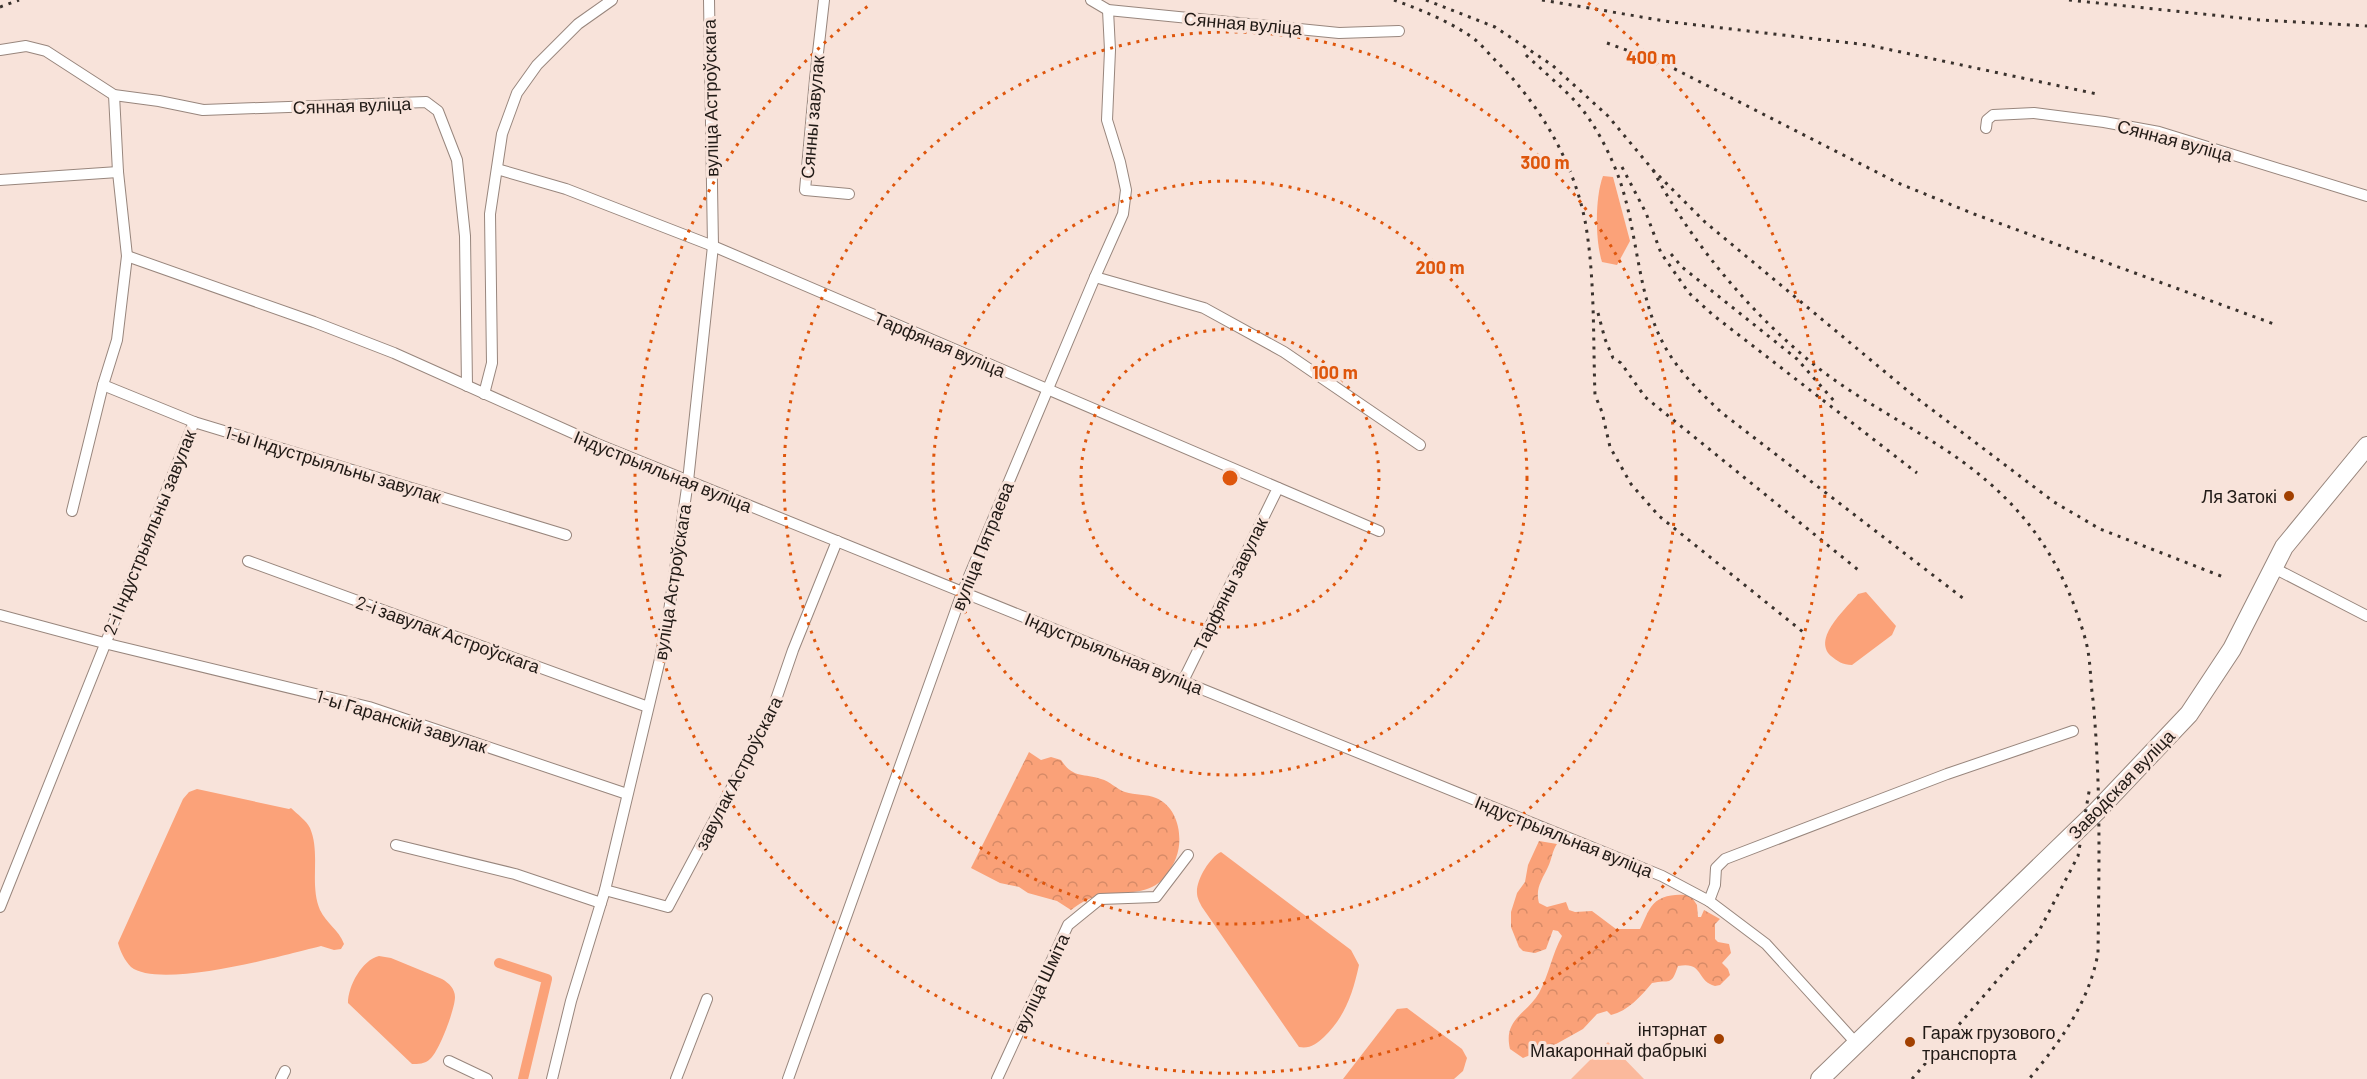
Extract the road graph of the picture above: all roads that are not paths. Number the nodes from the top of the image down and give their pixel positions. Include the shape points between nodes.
1 (612, 0) edge
2 (709, 0) edge
3 (824, 0) edge
4 (1091, 0) edge
5 (1108, 10) junction
6 (1399, 31) dead end
7 (0, 50) edge
8 (114, 95) junction
9 (1986, 128) dead end
10 (497, 169) junction
11 (118, 172) junction
12 (0, 180) edge
13 (849, 194) dead end
14 (2367, 196) edge
15 (713, 246) junction
16 (127, 256) junction
17 (1095, 277) junction
18 (103, 385) junction
19 (467, 386) junction
20 (1047, 390) junction
21 (484, 394) junction
22 (194, 422) junction
23 (1420, 445) dead end
24 (2367, 446) edge
25 (688, 481) junction
26 (1278, 488) junction
27 (72, 511) dead end
28 (1379, 531) dead end
29 (566, 535) dead end
30 (837, 541) junction
31 (248, 561) dead end
32 (2272, 567) junction
33 (962, 592) junction
34 (0, 615) edge
35 (2367, 616) edge
36 (104, 643) junction
37 (1183, 681) junction
38 (648, 707) junction
39 (2073, 731) dead end
40 (627, 794) junction
41 (396, 846) dead end
42 (1188, 855) dead end
43 (605, 890) junction
44 (1709, 901) junction
45 (601, 903) junction
46 (0, 906) edge
47 (707, 999) dead end
48 (1856, 1043) junction
49 (448, 1061) dead end
50 (487, 1079) edge
51 (552, 1079) edge
52 (676, 1079) edge
53 (789, 1079) edge
54 (998, 1079) edge
55 (1820, 1079) edge

1 - 10 street via 558,42 517,93 502,134
2 - 15 street, вуліца Астроўскага
3 - 13 street, Сянны завулак via 805,190
4 - 5 street, Сянная вуліца
5 - 6 street, Сянная вуліца via 1339,33
5 - 17 street, вуліца Пятраева via 1107,120 1126,190 1123,214
7 - 8 street, Сянная вуліца via 26,45 46,51
8 - 11 street
8 - 19 street, Сянная вуліца via 203,110 426,102 432,105 457,160 465,236
9 - 14 street, Сянная вуліца via 1993,115 2034,113 2115,124 2159,132
10 - 15 street, Тарфяная вуліца via 566,189
10 - 21 street via 490,214 492,363
11 - 12 street
11 - 16 street
15 - 20 street, Тарфяная вуліца
15 - 25 street, вуліца Астроўскага
16 - 18 street via 117,340
16 - 19 street, Індустрыяльная вуліца via 334,330
17 - 20 street, вуліца Пятраева
17 - 23 street via 1204,308 1284,352
18 - 22 street, 1-ы Індустрыяльны завулак
18 - 27 street
19 - 21 street, Індустрыяльная вуліца
20 - 26 street, Тарфяная вуліца
20 - 33 street, вуліца Пятраева
21 - 25 street, Індустрыяльная вуліца
22 - 29 street, 1-ы Індустрыяльны завулак
22 - 36 street, 2-і Індустрыяльны завулак
24 - 32 main road, Заводская вуліца via 2306,518
25 - 30 street, Індустрыяльная вуліца
25 - 38 street, вуліца Астроўскага via 669,611
26 - 28 street, Тарфяная вуліца
26 - 37 street, Тарфяны завулак
30 - 33 street, Індустрыяльная вуліца
30 - 43 street, завулак Астроўскага via 771,714 668,907
31 - 38 street, 2-і завулак Астроўскага
32 - 35 street
32 - 48 main road, Заводская вуліца via 2232,649 2188,714 2103,806
33 - 37 street, Індустрыяльная вуліца
33 - 53 street, вуліца Пятраева
34 - 36 street, 1-ы Гаранскій завулак
36 - 40 street, 1-ы Гаранскій завулак via 369,707
36 - 46 street
37 - 44 street, Індустрыяльная вуліца via 1601,850
38 - 40 street, вуліца Астроўскага
39 - 44 street via 1947,774 1725,859 1716,868
40 - 43 street, вуліца Астроўскага
41 - 45 street via 515,873
42 - 54 street, вуліца Шміта via 1156,897 1100,899 1068,925
43 - 45 street, вуліца Астроўскага
44 - 48 street, Індустрыяльная вуліца via 1766,944
45 - 51 street, вуліца Астроўскага
47 - 52 street
48 - 55 main road, Заводская вуліца
49 - 50 street

